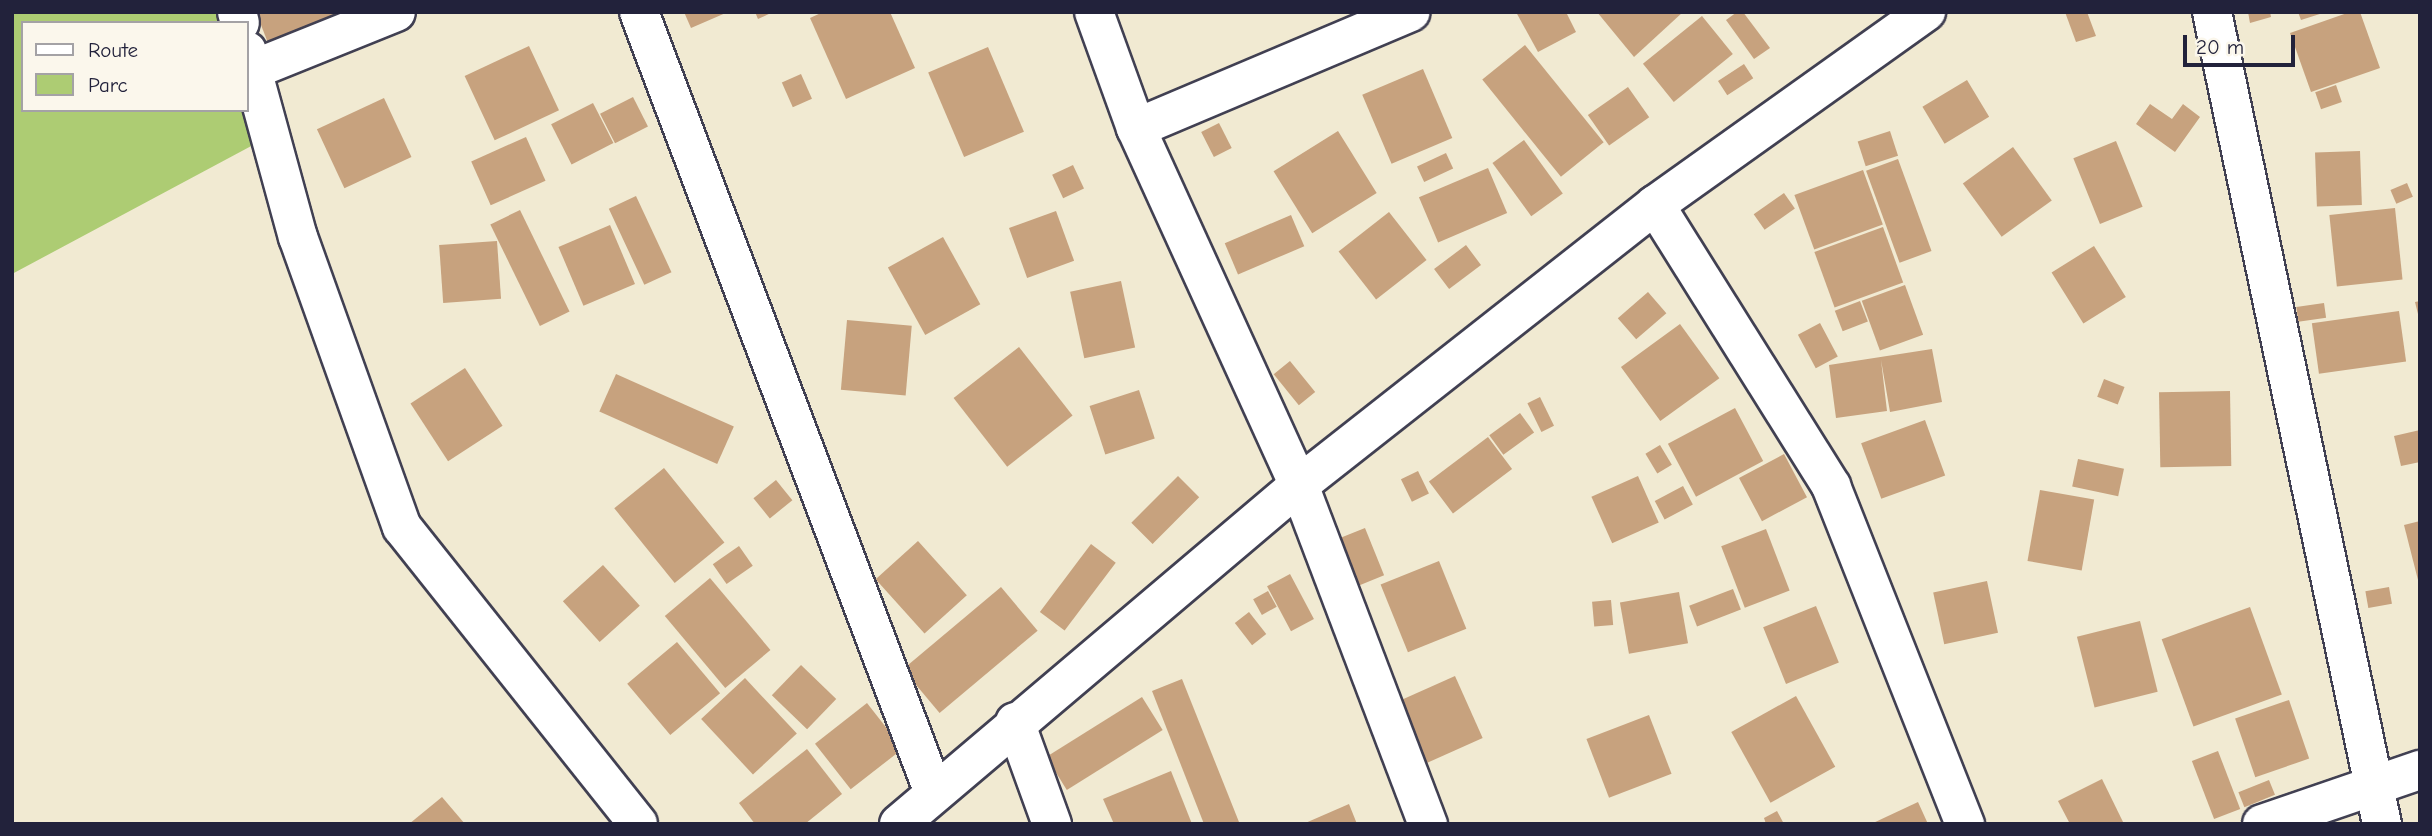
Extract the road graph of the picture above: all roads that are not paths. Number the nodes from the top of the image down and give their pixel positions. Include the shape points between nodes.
1 (396, 12) edge
2 (639, 12) edge
3 (1094, 12) edge
4 (1411, 12) edge
5 (1926, 12) edge
6 (2212, 12) edge
7 (249, 60) edge
8 (1136, 128) junction
9 (1655, 205) junction
10 (1299, 485) junction
11 (1015, 722) junction
12 (2420, 771) edge
13 (2374, 785) junction
14 (934, 793) junction
15 (638, 824) edge
16 (899, 824) edge
17 (1052, 824) edge
18 (1428, 824) edge
19 (1965, 824) edge
20 (2262, 824) edge
21 (2382, 824) edge

1 - 7 street
2 - 14 street
3 - 8 street
4 - 8 street
5 - 9 street
6 - 13 street
7 - 15 street via 298,237 402,527
8 - 10 street
9 - 10 street
9 - 19 street via 1831,486
10 - 11 street
10 - 18 street
11 - 14 street
11 - 17 street
12 - 13 street
13 - 20 street
13 - 21 street
14 - 16 street

